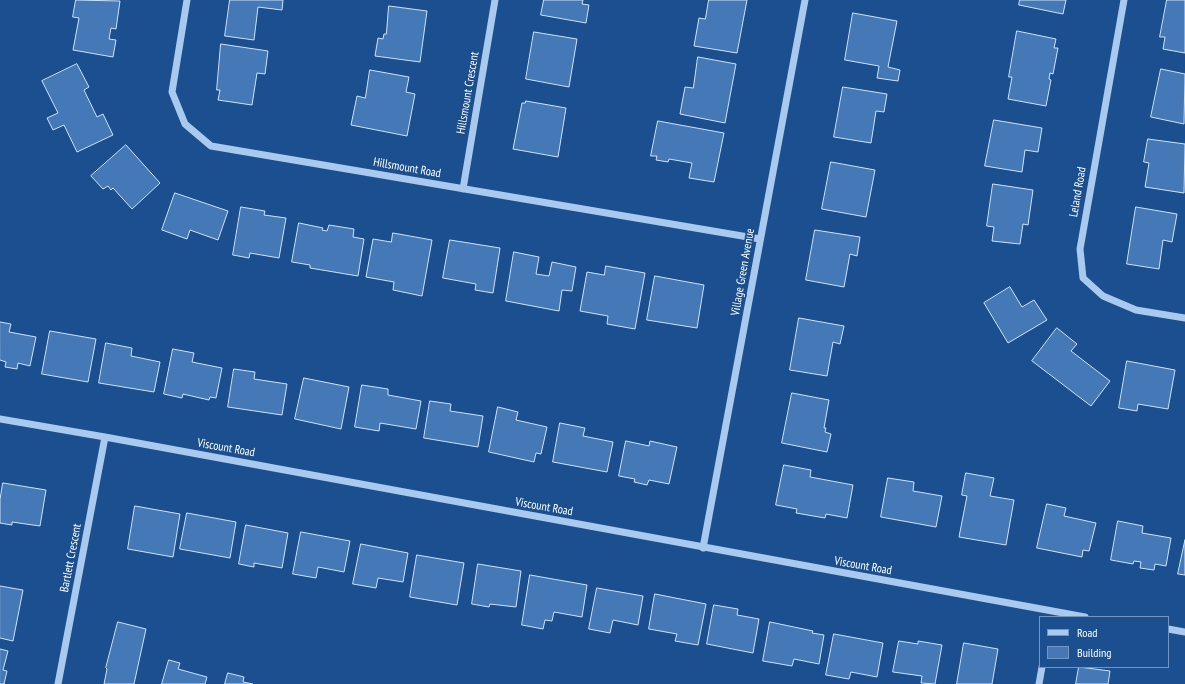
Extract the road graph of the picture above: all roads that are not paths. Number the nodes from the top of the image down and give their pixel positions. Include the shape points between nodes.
1 (187, 0) edge
2 (495, 0) edge
3 (805, 0) edge
4 (1124, 0) edge
5 (463, 189) junction
6 (760, 239) junction
7 (1185, 318) edge
8 (0, 419) edge
9 (105, 437) junction
10 (703, 548) junction
11 (1052, 615) edge
12 (1068, 616) edge
13 (1169, 629) edge
14 (1185, 632) edge
15 (1042, 668) edge
16 (58, 684) edge
17 (1039, 684) edge

1 - 5 street, Hillsmount Road via 172,92 185,124 211,146
2 - 5 street, Hillsmount Crescent
3 - 6 street, Village Green Avenue
4 - 7 street, Leland Road via 1080,249 1083,278 1103,296 1136,310
5 - 6 street, Hillsmount Road
6 - 10 street, Village Green Avenue
8 - 9 street, Viscount Road
9 - 10 street, Viscount Road
9 - 16 street, Bartlett Crescent
10 - 11 street, Viscount Road
11 - 12 street, Viscount Road
13 - 14 street
15 - 17 street

